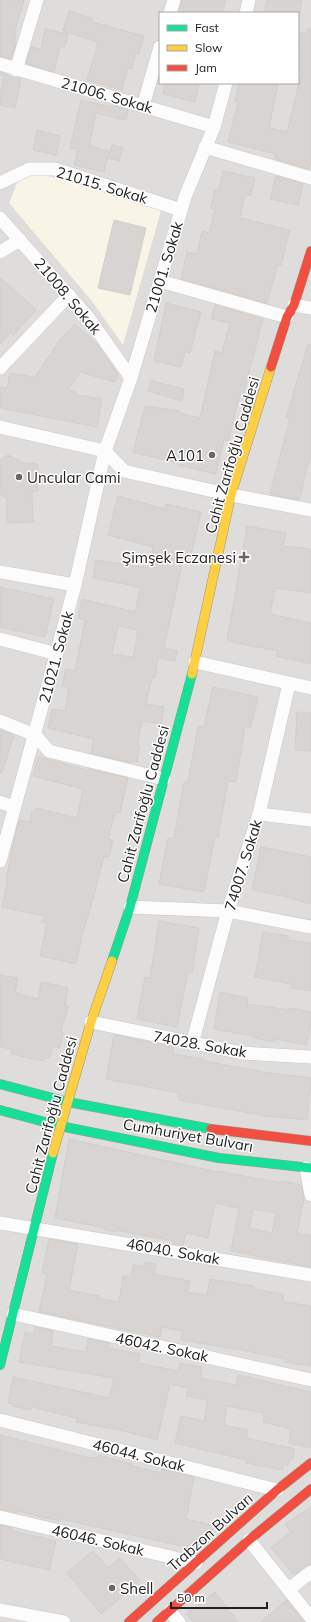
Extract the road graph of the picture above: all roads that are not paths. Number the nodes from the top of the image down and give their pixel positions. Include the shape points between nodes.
1 (37, 0) edge
2 (174, 0) edge
3 (249, 0) edge
4 (170, 12) edge
5 (246, 12) edge
6 (159, 50) edge
7 (0, 64) edge
8 (16, 70) junction
9 (226, 84) edge
10 (143, 106) junction
11 (214, 127) junction
12 (205, 147) junction
13 (311, 178) edge
14 (0, 183) edge
15 (181, 210) junction
16 (0, 218) edge
17 (20, 240) junction
18 (311, 251) edge
19 (0, 252) edge
20 (160, 281) junction
21 (69, 295) junction
22 (294, 305) junction
23 (311, 308) edge
24 (287, 317) junction
25 (0, 368) edge
26 (131, 378) junction
27 (0, 427) edge
28 (105, 451) junction
29 (231, 495) junction
30 (311, 510) edge
31 (0, 572) edge
32 (75, 585) junction
33 (0, 639) edge
34 (57, 654) junction
35 (195, 662) junction
36 (289, 684) junction
37 (311, 688) edge
38 (0, 721) edge
39 (34, 735) junction
40 (164, 779) junction
41 (0, 802) edge
42 (14, 807) junction
43 (259, 814) junction
44 (311, 820) edge
45 (0, 861) edge
46 (130, 907) junction
47 (228, 911) junction
48 (311, 927) edge
49 (91, 1022) junction
50 (192, 1044) junction
51 (311, 1057) edge
52 (0, 1084) edge
53 (68, 1102) junction
54 (0, 1110) edge
55 (60, 1126) junction
56 (311, 1141) edge
57 (309, 1168) edge
58 (311, 1195) edge
59 (0, 1224) edge
60 (35, 1228) junction
61 (311, 1275) edge
62 (13, 1314) junction
63 (0, 1365) edge
64 (311, 1380) edge
65 (0, 1420) edge
66 (311, 1463) edge
67 (311, 1489) edge
68 (278, 1490) junction
69 (0, 1517) edge
70 (249, 1540) junction
71 (196, 1564) junction
72 (311, 1572) edge
73 (289, 1589) junction
74 (0, 1610) edge
75 (170, 1612) junction
76 (311, 1618) edge
77 (64, 1622) edge
78 (129, 1622) edge
79 (157, 1622) edge
80 (179, 1622) edge

1 - 8 street
2 - 4 street
3 - 5 street
6 - 10 street
7 - 8 street, 21006. Sokak
8 - 10 street, 21006. Sokak
9 - 11 street, 21001. Sokak
10 - 11 street, 21006. Sokak
11 - 12 street, 21001. Sokak
12 - 13 street
12 - 15 street, 21001. Sokak
14 - 15 street, 21015. Sokak via 29,168 55,169
15 - 20 street, 21001. Sokak
16 - 17 street, 21008. Sokak
17 - 19 street
17 - 21 street, 21008. Sokak
18 - 22 street, Cahit Zarifoğlu Caddesi
20 - 24 street
20 - 26 street, 21001. Sokak
21 - 25 street
21 - 26 street, 21008. Sokak via 88,317
22 - 23 street
22 - 24 street, Cahit Zarifoğlu Caddesi
24 - 29 street, Cahit Zarifoğlu Caddesi
26 - 28 street, 21001. Sokak
27 - 28 street
28 - 29 street via 124,471
28 - 32 street, 21021. Sokak
29 - 30 street
29 - 35 street, Cahit Zarifoğlu Caddesi
31 - 32 street
32 - 34 street, 21021. Sokak
33 - 34 street
34 - 39 street, 21021. Sokak
35 - 36 street
35 - 40 street, Cahit Zarifoğlu Caddesi
36 - 37 street
36 - 43 street, 74007. Sokak
38 - 39 street
39 - 40 street via 49,751
39 - 42 street, 21021. Sokak
40 - 46 street, Cahit Zarifoğlu Caddesi
41 - 42 street
42 - 45 street, 21021. Sokak
43 - 44 street
43 - 47 street, 74007. Sokak
46 - 47 street
46 - 49 street, Cahit Zarifoğlu Caddesi
47 - 48 street
47 - 50 street, 74007. Sokak
49 - 50 street, 74028. Sokak
49 - 53 street, Cahit Zarifoğlu Caddesi
50 - 51 street, 74028. Sokak via 242,1053
52 - 53 street, Cumhuriyet Bulvarı
53 - 55 street, Cahit Zarifoğlu Caddesi
53 - 56 street, Cumhuriyet Bulvarı via 220,1130
54 - 55 street, Cumhuriyet Bulvarı
55 - 57 street, Cumhuriyet Bulvarı via 220,1158
55 - 60 street, Cahit Zarifoğlu Caddesi
57 - 58 street
59 - 60 street, 46040. Sokak
60 - 61 street, 46040. Sokak
60 - 62 street, Cahit Zarifoğlu Caddesi
62 - 63 street, Cahit Zarifoğlu Caddesi
62 - 64 street, 46042. Sokak
65 - 68 street, 46044. Sokak
66 - 68 street, Trabzon Bulvarı
67 - 70 street
68 - 71 street, Trabzon Bulvarı
69 - 71 street, 46046. Sokak
70 - 73 street
70 - 75 street
71 - 78 street, Trabzon Bulvarı
72 - 73 street
73 - 76 street
74 - 77 street
75 - 79 street
75 - 80 street

